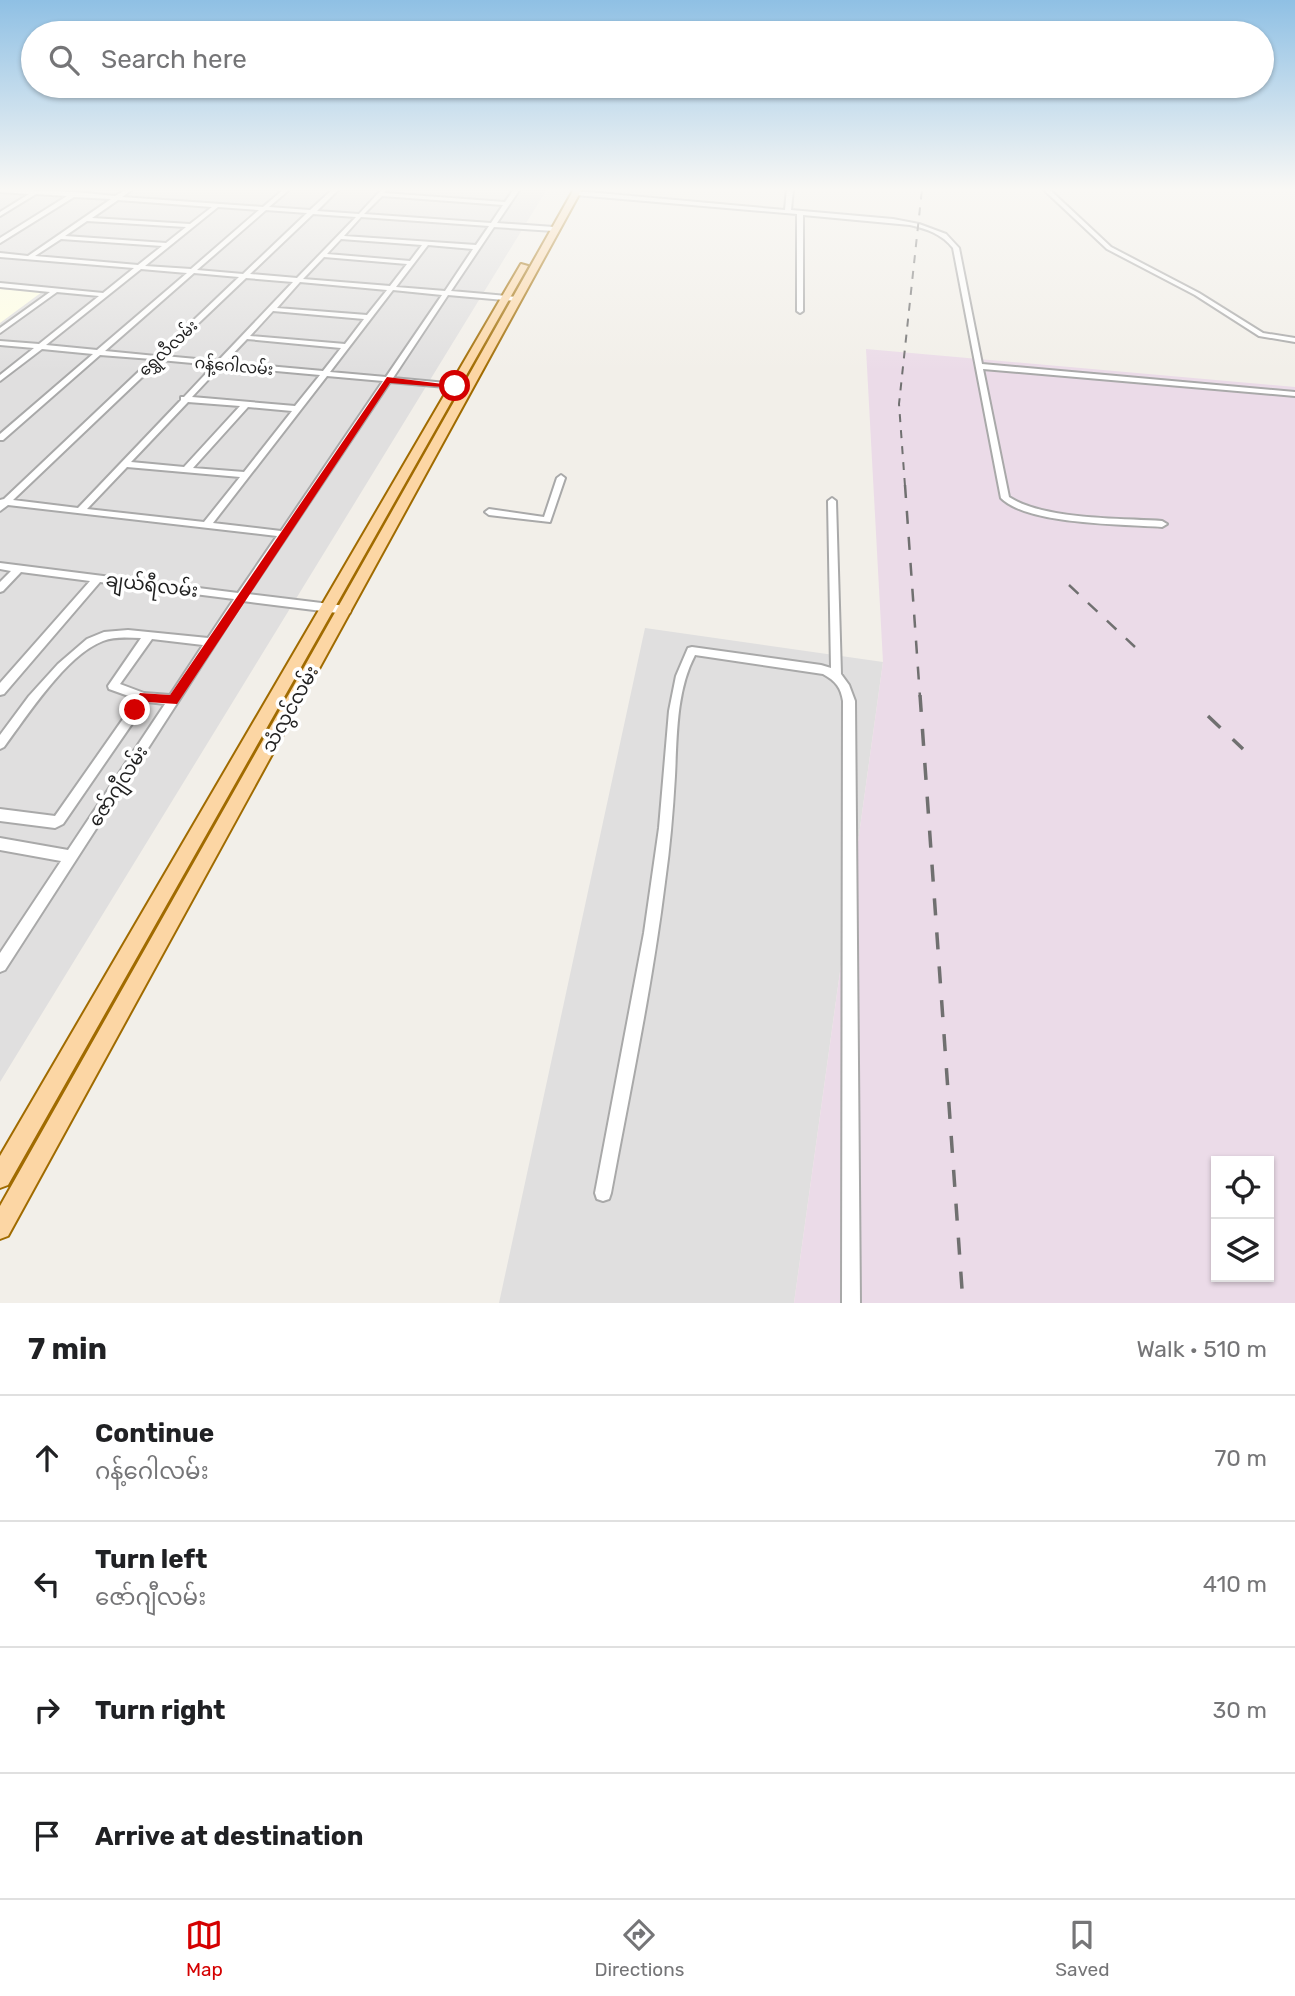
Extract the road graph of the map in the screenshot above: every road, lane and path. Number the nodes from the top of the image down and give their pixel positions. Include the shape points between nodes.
1 (41, 250) edge
2 (161, 250) edge
3 (217, 250) edge
4 (272, 250) edge
5 (327, 250) edge
6 (421, 250) edge
7 (473, 250) edge
8 (538, 250) edge
9 (800, 250) edge
10 (956, 250) edge
11 (1113, 250) edge
12 (0, 255) edge
13 (322, 255) junction
14 (30, 257) junction
15 (411, 263) junction
16 (139, 267) junction
17 (192, 272) junction
18 (245, 276) junction
19 (298, 281) junction
20 (0, 285) edge
21 (391, 288) junction
22 (57, 290) junction
23 (445, 292) junction
24 (105, 295) junction
25 (512, 298) junction
26 (271, 309) junction
27 (800, 311) dead end
28 (369, 317) junction
29 (0, 331) edge
30 (243, 337) junction
31 (1295, 340) edge
32 (0, 343) edge
33 (346, 346) junction
34 (40, 347) junction
35 (98, 352) junction
36 (156, 358) junction
37 (217, 364) junction
38 (979, 366) junction
39 (325, 374) junction
40 (0, 379) edge
41 (387, 380) junction
42 (461, 387) junction
43 (1295, 394) edge
44 (184, 399) junction
45 (246, 404) junction
46 (298, 409) junction
47 (0, 438) edge
48 (124, 464) junction
49 (186, 470) junction
50 (246, 475) junction
51 (561, 478) dead end
52 (408, 481) junction
53 (832, 501) dead end
54 (2, 504) edge
55 (80, 511) junction
56 (489, 512) dead end
57 (1162, 524) dead end
58 (207, 526) junction
59 (283, 534) junction
60 (0, 566) edge
61 (19, 568) junction
62 (98, 578) junction
63 (0, 588) edge
64 (241, 596) junction
65 (327, 607) junction
66 (346, 610) junction
67 (148, 636) junction
68 (211, 642) junction
69 (836, 674) junction
70 (0, 691) edge
71 (144, 697) junction
72 (173, 700) junction
73 (0, 744) edge
74 (0, 815) edge
75 (0, 844) edge
76 (190, 845) junction
77 (211, 849) junction
78 (72, 857) junction
79 (0, 965) edge
80 (0, 1177) edge
81 (603, 1193) dead end
82 (0, 1228) edge
83 (851, 1303) edge

1 - 14 street
2 - 16 street
3 - 17 street
4 - 18 street, ရွှေလီလမ်း
5 - 13 street
6 - 15 street
7 - 23 street, ဇော်ဂျီလမ်း
8 - 25 main road, သံလွင်လမ်း
9 - 27 street
10 - 38 street
11 - 31 street via 1197,293 1261,335
12 - 14 street
13 - 15 street
13 - 19 street
14 - 16 street
15 - 21 street
16 - 17 street
16 - 24 street
17 - 18 street
17 - 35 street
18 - 19 street
18 - 36 street, ရွှေလီလမ်း
19 - 21 street
19 - 26 street
20 - 22 street
21 - 23 street
21 - 28 street
22 - 24 street
22 - 29 street
23 - 25 street
23 - 41 street, ဇော်ဂျီလမ်း
24 - 34 street
25 - 42 main road, သံလွင်လမ်း
26 - 28 street
26 - 30 street
28 - 33 street
30 - 33 street
30 - 37 street
32 - 34 street, ဂန့်ဂေါလမ်း
33 - 39 street
34 - 35 street, ဂန့်ဂေါလမ်း
34 - 40 street
35 - 36 street, ဂန့်ဂေါလမ်း
35 - 47 street
36 - 37 street, ဂန့်ဂေါလမ်း
36 - 54 street, ရွှေလီလမ်း
37 - 39 street, ဂန့်ဂေါလမ်း
37 - 44 street
38 - 43 street
38 - 57 street via 1008,502 1035,512
39 - 41 street, ဂန့်ဂေါလမ်း
39 - 46 street
41 - 42 street, ဂန့်ဂေါလမ်း
41 - 59 street, ဇော်ဂျီလမ်း
42 - 52 main road, သံလွင်လမ်း
44 - 45 street
44 - 48 street
45 - 46 street
45 - 49 street
46 - 50 street
48 - 49 street
48 - 55 street
49 - 50 street
50 - 58 street
51 - 56 street via 547,520
52 - 65 main road, သံလွင်လမ်း
52 - 66 main road, သံလွင်လမ်း
53 - 69 street
54 - 55 street
55 - 58 street
58 - 59 street
59 - 64 street, ဇော်ဂျီလမ်း
60 - 61 street, ချယ်ရီလမ်း
61 - 62 street, ချယ်ရီလမ်း
61 - 63 street
62 - 64 street, ချယ်ရီလမ်း
62 - 70 street
64 - 65 street, ချယ်ရီလမ်း
64 - 68 street, ဇော်ဂျီလမ်း
65 - 66 street, ချယ်ရီလမ်း
65 - 76 main road, သံလွင်လမ်း
66 - 77 main road, သံလွင်လမ်း
67 - 68 street
67 - 71 street via 113,686
67 - 73 street via 106,635 87,644
68 - 72 street, ဇော်ဂျီလမ်း
69 - 81 street via 821,668 692,651 687,659 677,695 661,874
69 - 83 street via 846,686 849,701
71 - 72 street
71 - 74 street via 59,820
72 - 78 street, ဇော်ဂျီလမ်း
75 - 78 street
76 - 77 main road
76 - 80 main road, သံလွင်လမ်း
77 - 82 main road, သံလွင်လမ်း
78 - 79 street, ဇော်ဂျီလမ်း

